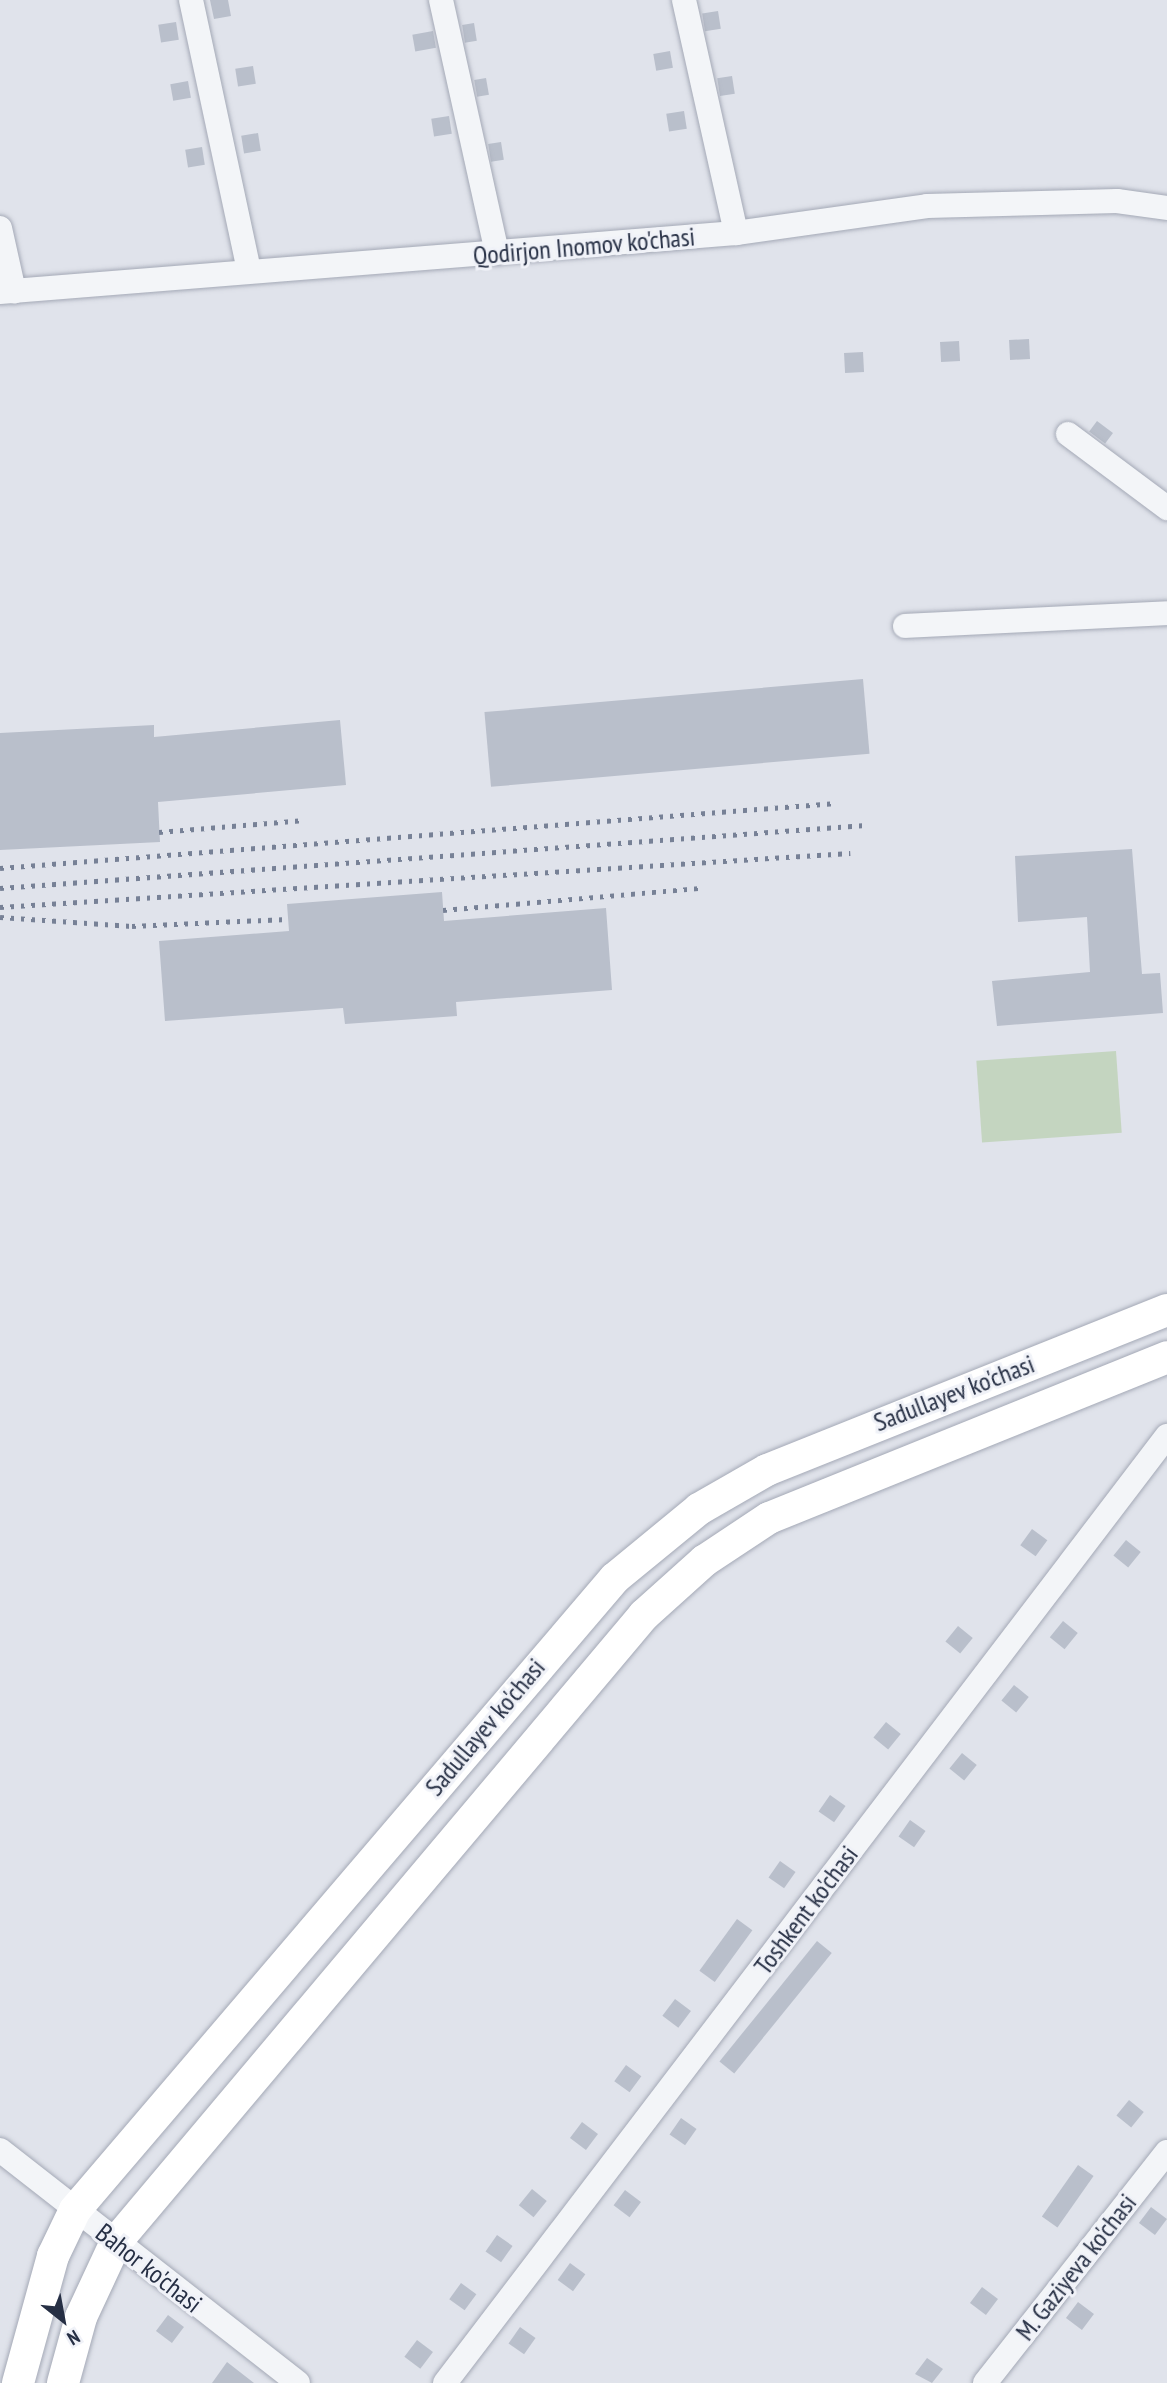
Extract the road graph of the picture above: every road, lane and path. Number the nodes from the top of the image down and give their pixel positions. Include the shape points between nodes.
1 (191, 0) edge
2 (441, 0) edge
3 (684, 0) edge
4 (1167, 208) edge
5 (0, 228) edge
6 (736, 233) junction
7 (497, 253) junction
8 (249, 271) junction
9 (7, 291) edge
10 (1068, 434) dead end
11 (1167, 508) edge
12 (1167, 612) edge
13 (905, 626) dead end
14 (1167, 1310) edge
15 (1167, 1357) edge
16 (1167, 1436) edge
17 (0, 2150) edge
18 (1167, 2152) edge
19 (75, 2210) junction
20 (116, 2242) junction
21 (18, 2383) edge
22 (63, 2383) edge
23 (298, 2383) edge
24 (445, 2383) edge
25 (985, 2383) edge

1 - 8 street
2 - 7 street
3 - 6 street
4 - 6 street, Qodirjon Inomov ko'chasi via 1116,201 927,206
5 - 9 street
6 - 7 street, Qodirjon Inomov ko'chasi
7 - 8 street, Qodirjon Inomov ko'chasi
8 - 9 street, Qodirjon Inomov ko'chasi
10 - 11 street
12 - 13 street
14 - 19 main road, Sadullayev ko'chasi via 766,1470 699,1509 655,1542 555,1644
15 - 20 main road via 841,1486 769,1518 704,1561 644,1615
16 - 24 street, Toshkent ko'chasi
17 - 19 street, Bahor ko'chasi
18 - 25 street, M. Gaziyeva ko'chasi
19 - 20 street, Bahor ko'chasi
19 - 21 main road, Sadullayev ko'chasi via 53,2256
20 - 22 main road via 80,2317
20 - 23 street, Bahor ko'chasi

